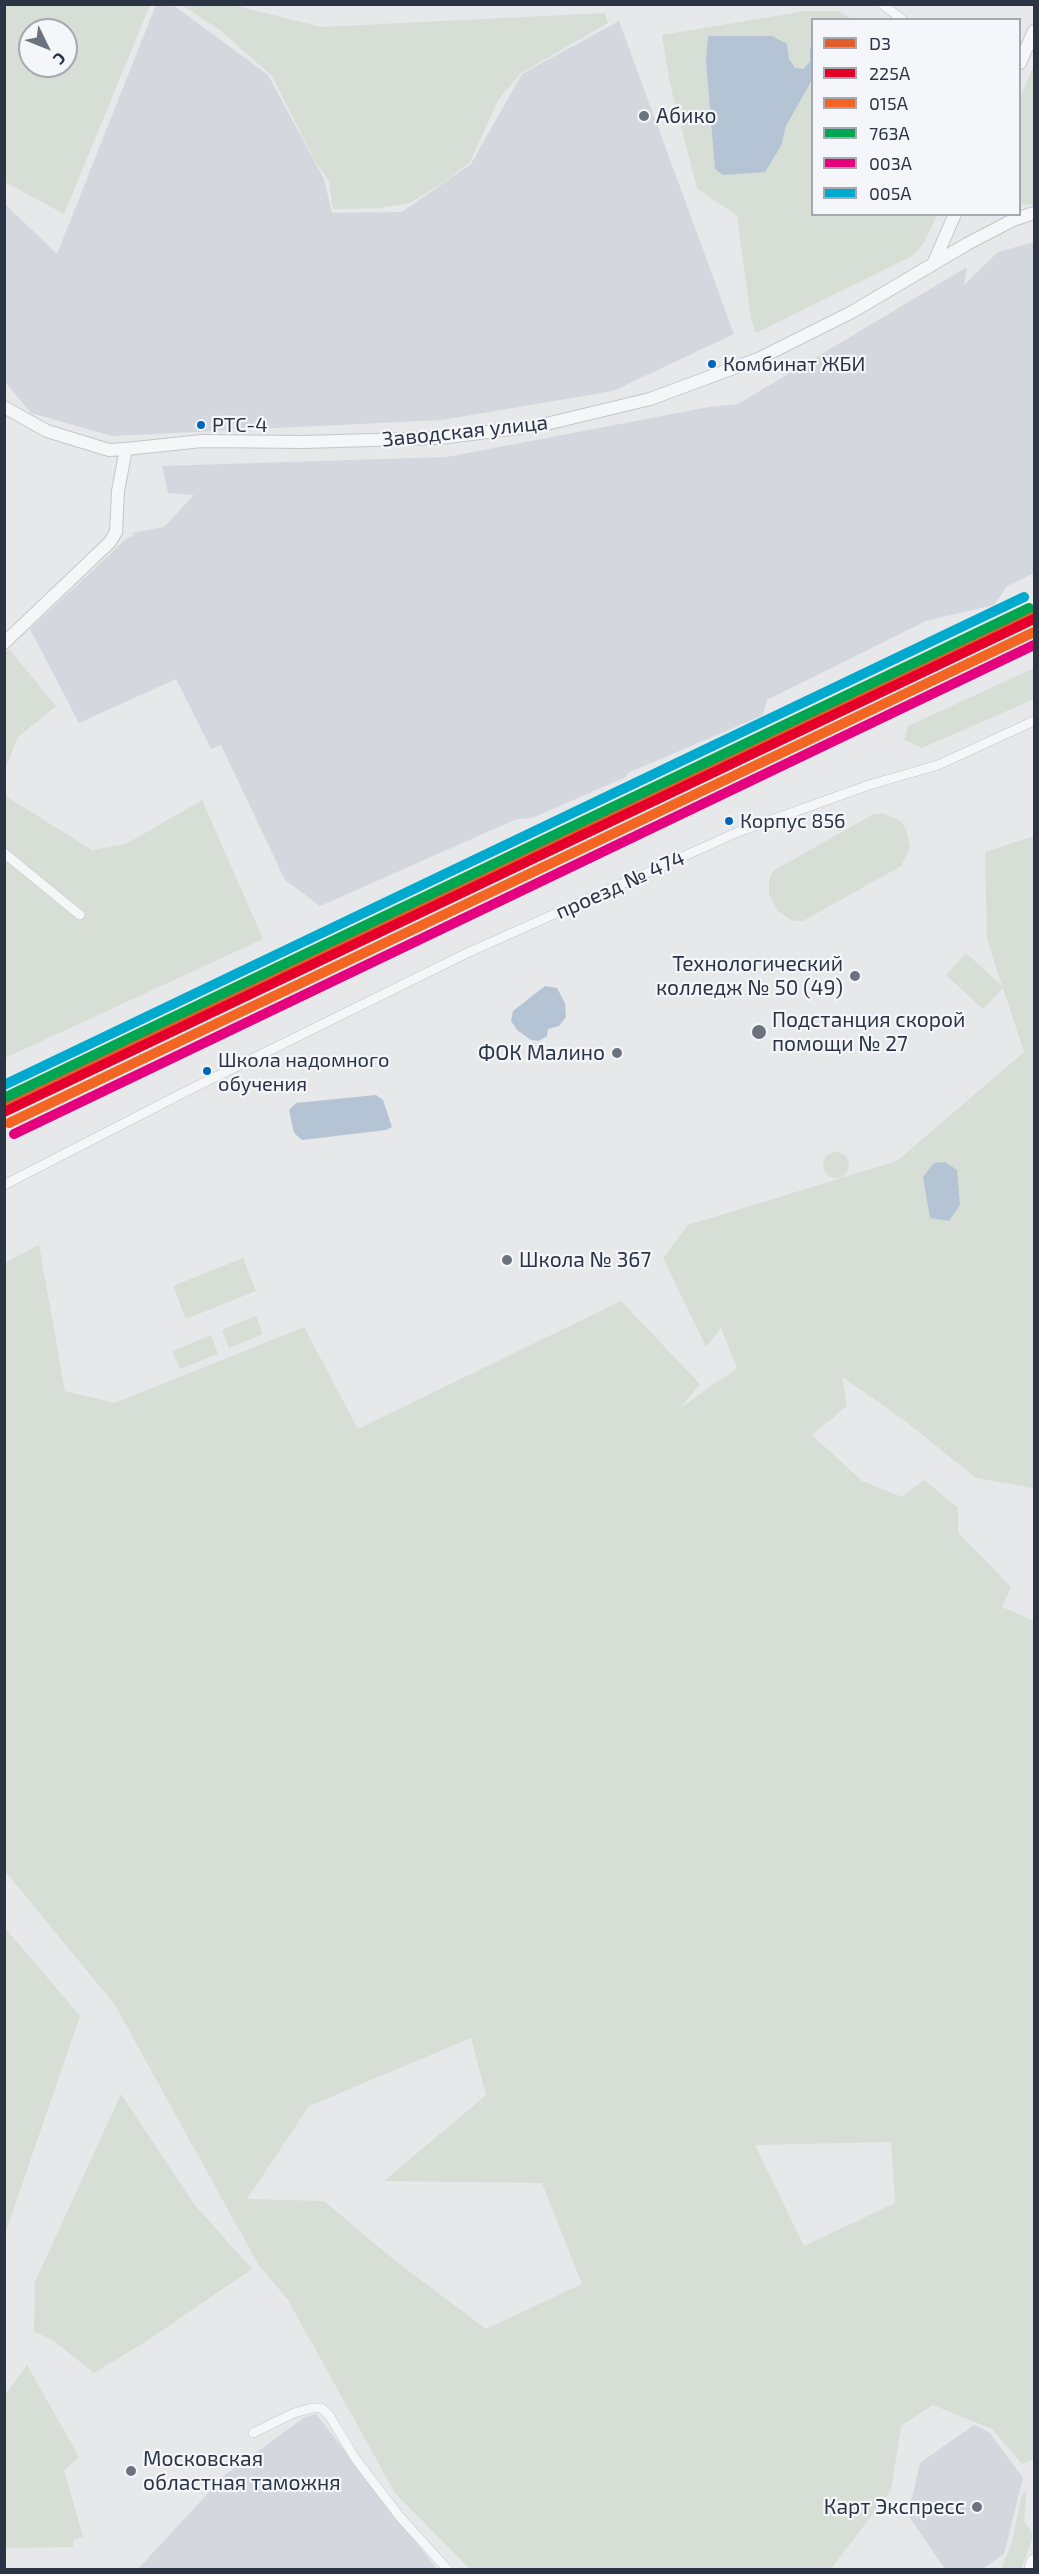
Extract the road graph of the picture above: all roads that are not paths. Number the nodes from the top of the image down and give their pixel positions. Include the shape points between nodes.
1 (882, 4) edge
2 (900, 18) edge
3 (1035, 31) edge
4 (1021, 61) edge
5 (954, 216) edge
6 (1008, 217) edge
7 (934, 262) junction
8 (4, 407) edge
9 (126, 449) junction
10 (4, 643) edge
11 (1035, 721) edge
12 (4, 854) edge
13 (80, 915) dead end
14 (4, 1185) edge
15 (253, 2433) dead end
16 (1035, 2562) edge
17 (448, 2570) edge
18 (1032, 2570) edge

1 - 2 street
3 - 4 street
5 - 7 street
6 - 7 street, Заводская улица
7 - 9 street, Заводская улица via 852,312 758,359 650,399 542,425 440,438 202,441
8 - 9 street, Заводская улица via 47,431 109,450
9 - 10 street via 116,532 110,542
11 - 14 street, проезд № 474 via 938,765 738,832 465,954
12 - 13 street
15 - 17 street via 294,2413 321,2409 400,2517
16 - 18 main road

